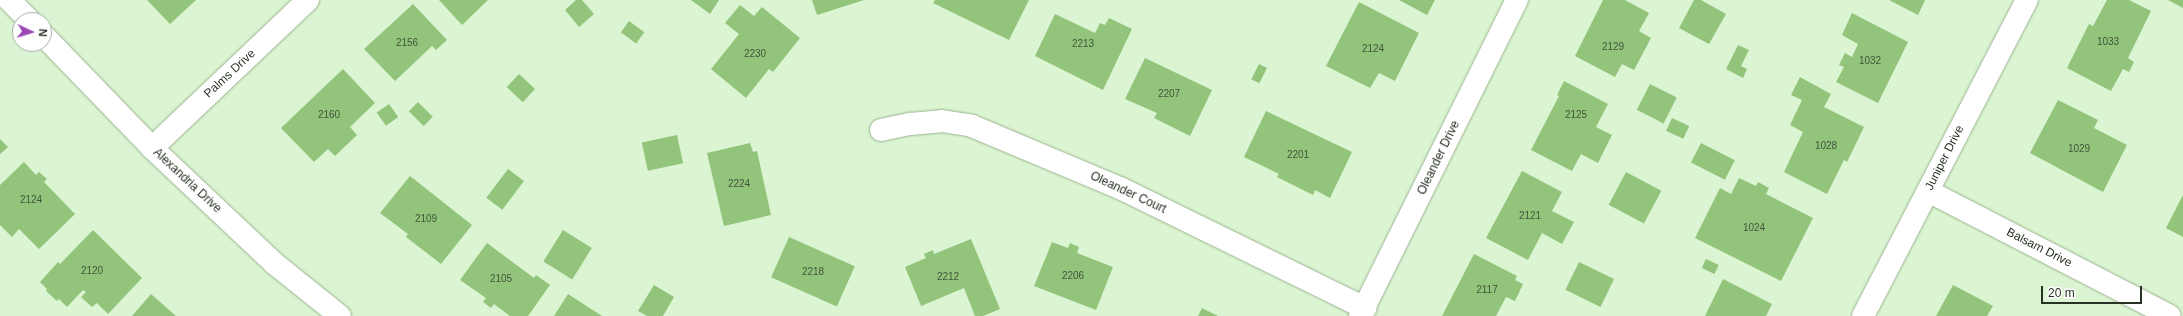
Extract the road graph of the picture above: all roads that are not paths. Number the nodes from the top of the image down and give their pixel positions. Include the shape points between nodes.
1 (9, 0) edge
2 (308, 0) edge
3 (1517, 0) edge
4 (2027, 0) edge
5 (21, 12) edge
6 (52, 44) edge
7 (880, 130) dead end
8 (152, 148) junction
9 (1928, 191) junction
10 (1362, 312) edge
11 (340, 316) edge
12 (1863, 316) edge
13 (2170, 316) edge

1 - 5 street
2 - 8 street, Palms Drive
3 - 10 street, Oleander Drive
4 - 9 street, Juniper Drive
6 - 8 street, Alexandria Drive
7 - 10 street, Oleander Court via 910,124 942,122 972,126 1122,189
8 - 11 street, Alexandria Drive via 275,264
9 - 12 street, Juniper Drive
9 - 13 street, Balsam Drive

